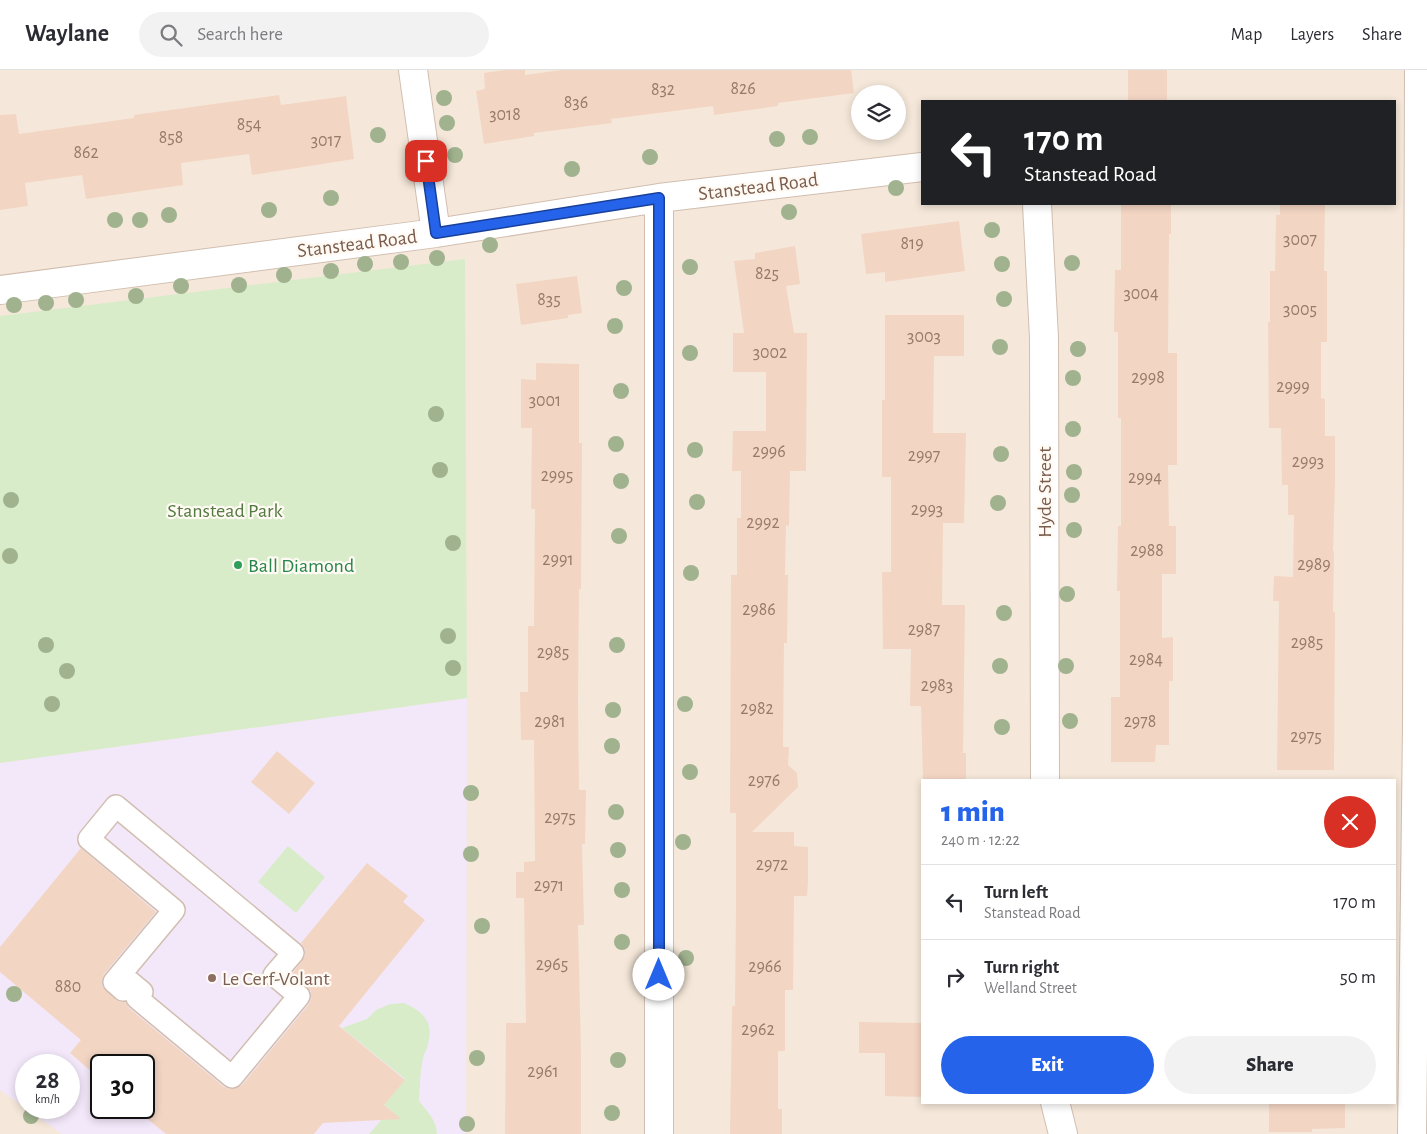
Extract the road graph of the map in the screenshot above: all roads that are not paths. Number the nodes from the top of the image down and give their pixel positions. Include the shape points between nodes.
1 (413, 70) edge
2 (1420, 70) edge
3 (921, 167) edge
4 (659, 198) junction
5 (1037, 205) edge
6 (436, 233) junction
7 (0, 290) edge
8 (1422, 727) edge
9 (1045, 779) edge
10 (89, 839) joint
11 (1056, 1104) edge
12 (659, 1134) edge
13 (1063, 1134) edge
14 (1412, 1134) edge

1 - 6 street
2 - 8 street
3 - 4 street, Stanstead Road
4 - 6 street, Stanstead Road
4 - 12 street
5 - 9 street, Hyde Street via 1044,338
6 - 7 street, Stanstead Road
8 - 14 street
10 - 10 street via 116,806 293,953 274,975 299,996 232,1077 137,998 142,992 130,982 123,990 114,982 174,910
11 - 13 street

